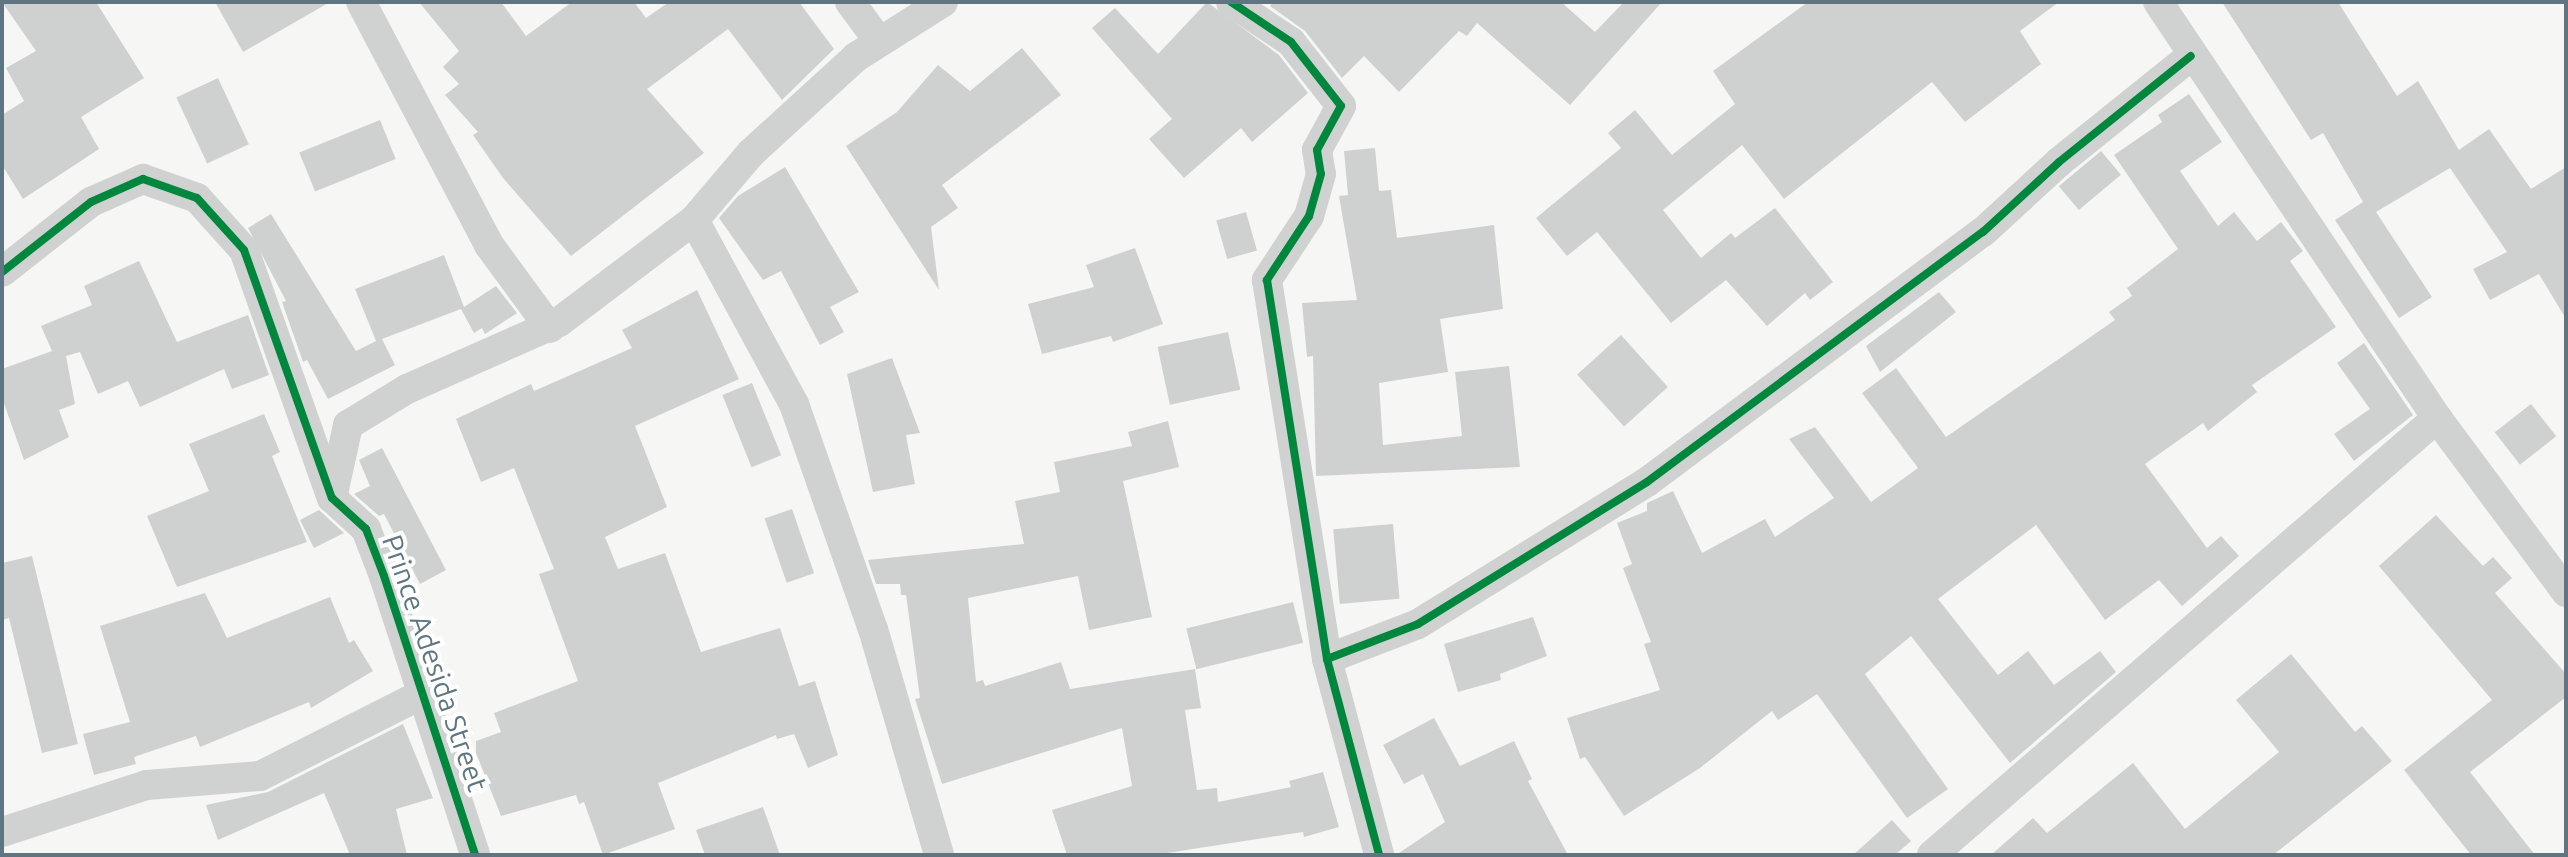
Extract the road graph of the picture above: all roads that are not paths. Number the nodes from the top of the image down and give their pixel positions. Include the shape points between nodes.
1 (361, 2) edge
2 (850, 2) edge
3 (943, 2) edge
4 (1231, 2) edge
5 (2158, 2) edge
6 (878, 40) junction
7 (2191, 56) junction
8 (694, 220) junction
9 (2, 272) edge
10 (550, 328) junction
11 (2437, 418) junction
12 (332, 498) junction
13 (2566, 592) edge
14 (1327, 659) junction
15 (426, 692) junction
16 (2, 832) edge
17 (475, 855) edge
18 (939, 855) edge
19 (1379, 855) edge
20 (1932, 855) edge

1 - 10 street via 489,245
2 - 6 street
3 - 6 street
4 - 14 street via 1291,42 1341,106 1317,150 1321,174 1309,216 1267,280
5 - 7 street
6 - 8 street via 751,153
7 - 11 street
7 - 14 street via 2059,162 1983,232 1647,482 1418,624
8 - 10 street
8 - 18 street via 794,404 873,629
9 - 12 street via 91,202 143,179 197,198 244,250
10 - 12 street via 407,389 348,425
11 - 13 street
11 - 20 street
12 - 15 street, Prince Adesida Street via 366,529
14 - 19 street
15 - 16 street via 260,776 147,785
15 - 17 street, Prince Adesida Street

